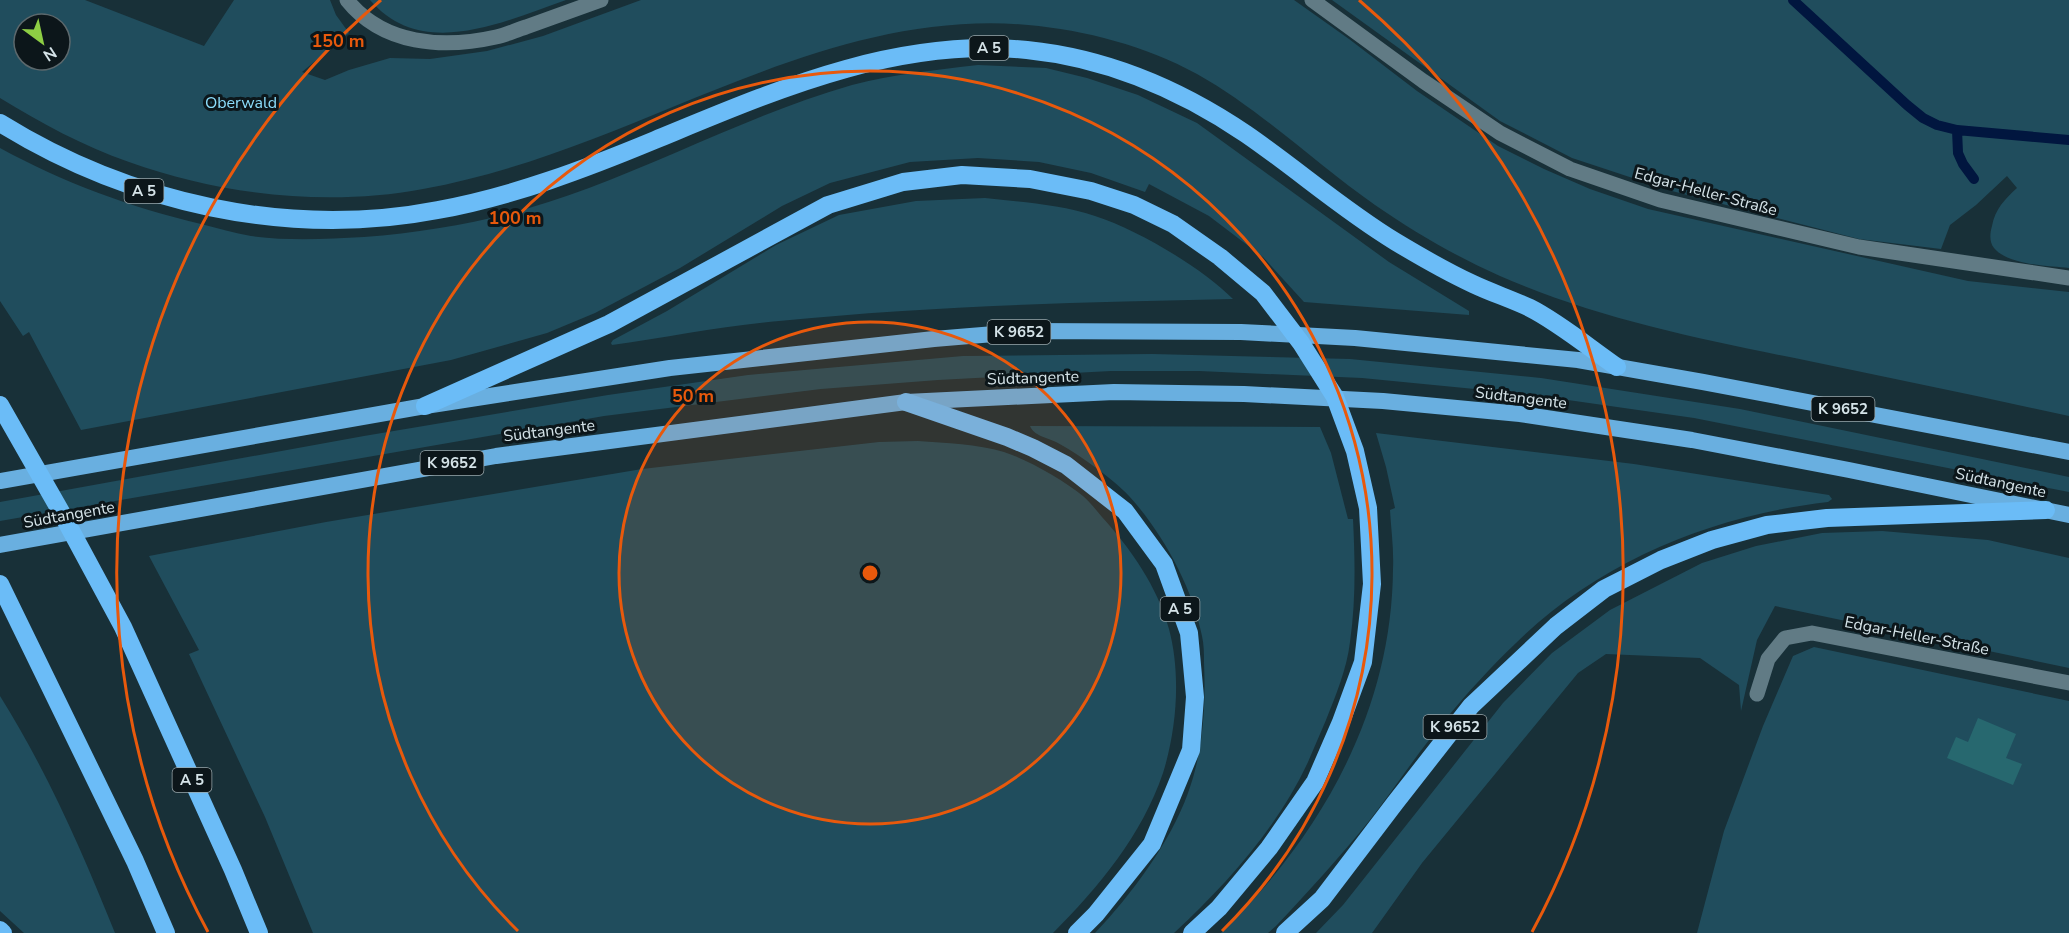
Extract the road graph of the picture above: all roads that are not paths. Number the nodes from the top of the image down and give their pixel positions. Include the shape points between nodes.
1 (347, 0) edge
2 (601, 0) edge
3 (1312, 0) edge
4 (0, 123) edge
5 (2069, 278) edge
6 (1617, 367) junction
7 (906, 402) junction
8 (0, 405) edge
9 (425, 406) junction
10 (2069, 452) edge
11 (0, 481) edge
12 (2046, 510) junction
13 (2069, 515) edge
14 (0, 544) edge
15 (0, 584) edge
16 (2069, 683) edge
17 (1756, 694) dead end
18 (166, 933) edge
19 (258, 933) edge
20 (1077, 933) edge
21 (1192, 933) edge
22 (1285, 933) edge

1 - 2 lane via 374,26 408,39 443,44 496,38
3 - 5 lane, Edgar-Heller-Straße via 1500,133 1570,169 1660,200 1859,247
4 - 6 highway, A 5 via 97,174 198,205 301,219 399,216 471,203 548,181 808,79 875,61 952,49 1050,53 1096,63 1177,94 1244,133 1410,251 1534,310
6 - 9 highway, K 9652 via 1355,338 1230,332 1030,331 670,368
6 - 10 highway, K 9652
7 - 12 highway, Südtangente / K 9652 via 1114,392 1406,403 1520,414 1692,440
7 - 14 highway, Südtangente / K 9652 via 496,456
7 - 20 highway, A 5 via 1033,448 1066,465 1125,511 1164,564 1189,633 1195,697 1191,750 1152,844
8 - 19 highway, A 5 via 123,627
9 - 11 highway, K 9652
9 - 21 highway, K 9652 via 609,324 828,205 903,182 962,175 1030,179 1091,191 1134,205 1173,224 1263,293 1335,397 1355,451 1368,508 1372,584 1363,662 1315,782 1269,848 1219,908
12 - 13 highway, Südtangente / K 9652
12 - 22 highway, K 9652 via 1827,518 1767,525 1712,540 1661,560 1604,589 1556,626 1471,706 1322,899
15 - 18 highway
16 - 17 lane, Edgar-Heller-Straße via 1812,633 1785,638 1768,659

